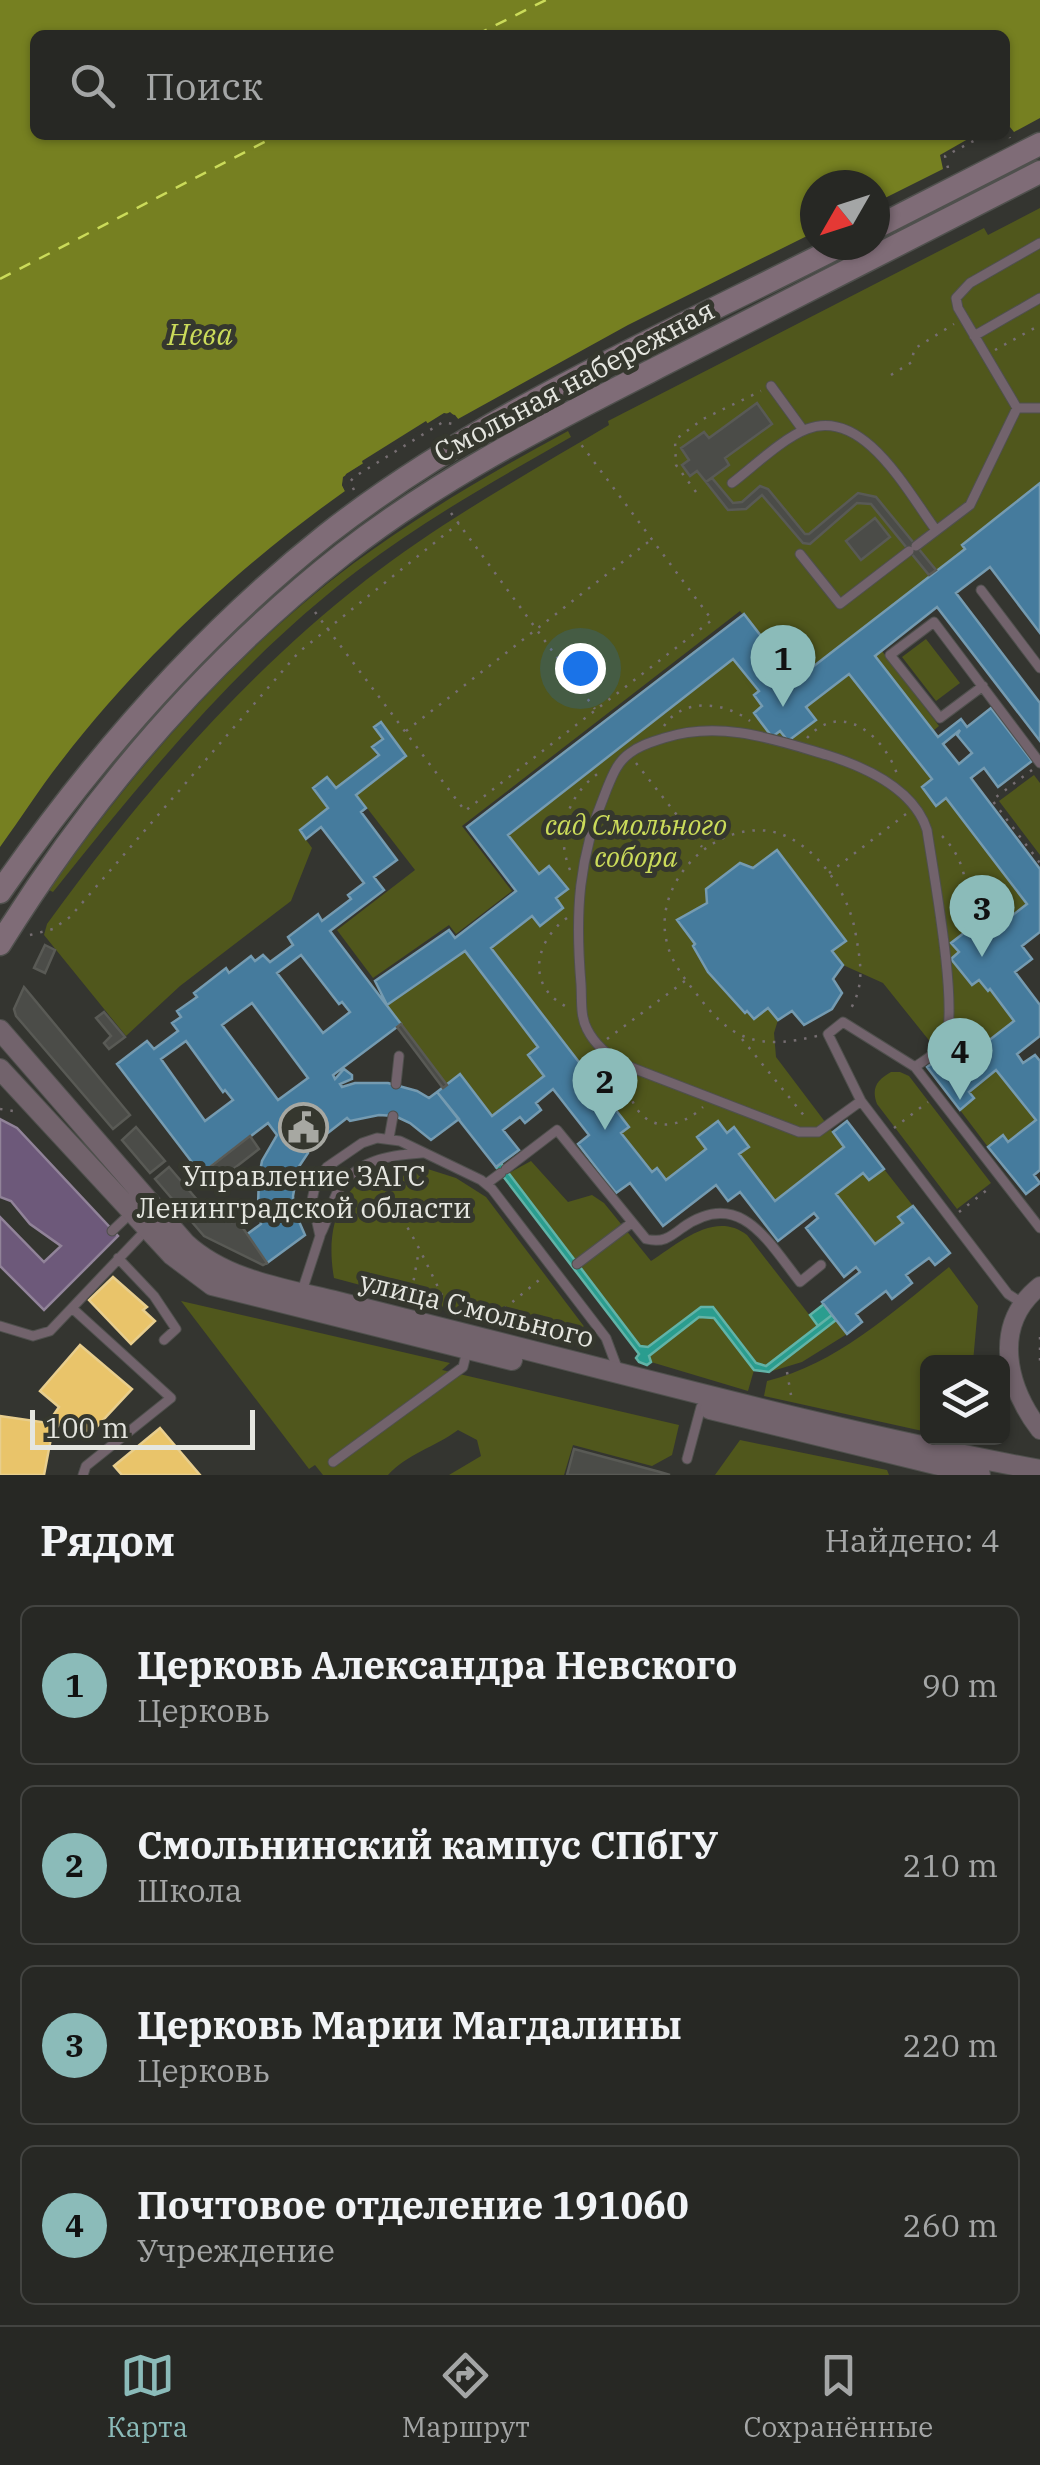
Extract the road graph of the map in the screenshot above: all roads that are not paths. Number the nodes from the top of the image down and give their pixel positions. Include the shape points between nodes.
1 (1040, 144) edge
2 (1040, 172) edge
3 (890, 220) edge
4 (1040, 243) edge
5 (813, 260) edge
6 (1040, 298) edge
7 (974, 336) junction
8 (771, 386) road end
9 (1017, 408) junction
10 (1040, 408) edge
11 (803, 430) junction
12 (732, 483) dead end
13 (936, 530) junction
14 (800, 554) dead end
15 (981, 590) dead end
16 (1040, 668) edge
17 (983, 686) junction
18 (1040, 763) edge
19 (0, 892) edge
20 (0, 944) edge
21 (0, 1030) edge
22 (399, 1056) dead end
23 (915, 1067) junction
24 (0, 1069) edge
25 (396, 1084) dead end
26 (862, 1102) junction
27 (393, 1116) dead end
28 (389, 1138) junction
29 (424, 1152) junction
30 (94, 1155) junction
31 (486, 1184) junction
32 (139, 1206) junction
33 (154, 1222) junction
34 (630, 1224) junction
35 (1040, 1228) edge
36 (112, 1230) dead end
37 (320, 1236) junction
38 (118, 1258) junction
39 (821, 1265) dead end
40 (559, 1277) junction
41 (1040, 1286) edge
42 (300, 1301) junction
43 (1022, 1304) junction
44 (72, 1308) junction
45 (0, 1326) edge
46 (475, 1336) junction
47 (164, 1340) dead end
48 (619, 1373) junction
49 (701, 1406) junction
50 (1040, 1430) edge
51 (687, 1458) dead end
52 (334, 1462) dead end
53 (1040, 1470) edge
54 (84, 1475) edge
55 (980, 1475) edge

1 - 3 main road
2 - 20 main road, Смольная набережная via 484,458 344,554 227,658 145,744 82,822
4 - 7 lane via 961,290 956,298
5 - 19 main road, Смольная набережная via 470,438 328,534 162,685 60,806
6 - 7 lane
7 - 9 lane
8 - 11 lane
9 - 10 lane
9 - 13 lane via 970,506
11 - 12 lane
11 - 13 lane via 837,426 870,443
13 - 14 lane via 840,604
15 - 16 lane
17 - 17 lane via 934,622 890,655 940,718
17 - 18 lane
21 - 30 street, улица Смольного
22 - 25 lane
23 - 26 lane via 843,1022 828,1034
23 - 26 lane via 944,1044 950,1014 927,830 915,807 896,788 834,757 728,729 688,730 628,753 589,838 579,883 586,1029 625,1065 799,1132 818,1132
23 - 35 lane
24 - 30 street, улица Смольного
26 - 43 lane
27 - 28 lane
28 - 29 lane
28 - 37 lane via 362,1143 316,1182 312,1200
29 - 31 lane
29 - 37 lane via 386,1156 358,1170 338,1190
30 - 32 street, улица Смольного
31 - 34 lane via 557,1130
31 - 40 lane
32 - 33 street, улица Смольного
32 - 36 lane
33 - 38 lane
33 - 42 street, улица Смольного via 202,1259
34 - 39 lane via 658,1242 716,1211 757,1227 800,1282
34 - 40 lane
37 - 42 lane
38 - 44 lane
38 - 47 lane via 176,1329
40 - 48 lane via 606,1338
41 - 43 street
42 - 46 street, улица Смольного
43 - 50 street via 1008,1368
44 - 45 lane via 42,1336
44 - 54 lane via 171,1398 86,1466
46 - 48 street, улица Смольного
46 - 49 street, улица Смольного
46 - 52 lane via 463,1366
48 - 53 street, улица Смольного
49 - 51 lane
49 - 55 street, улица Смольного

